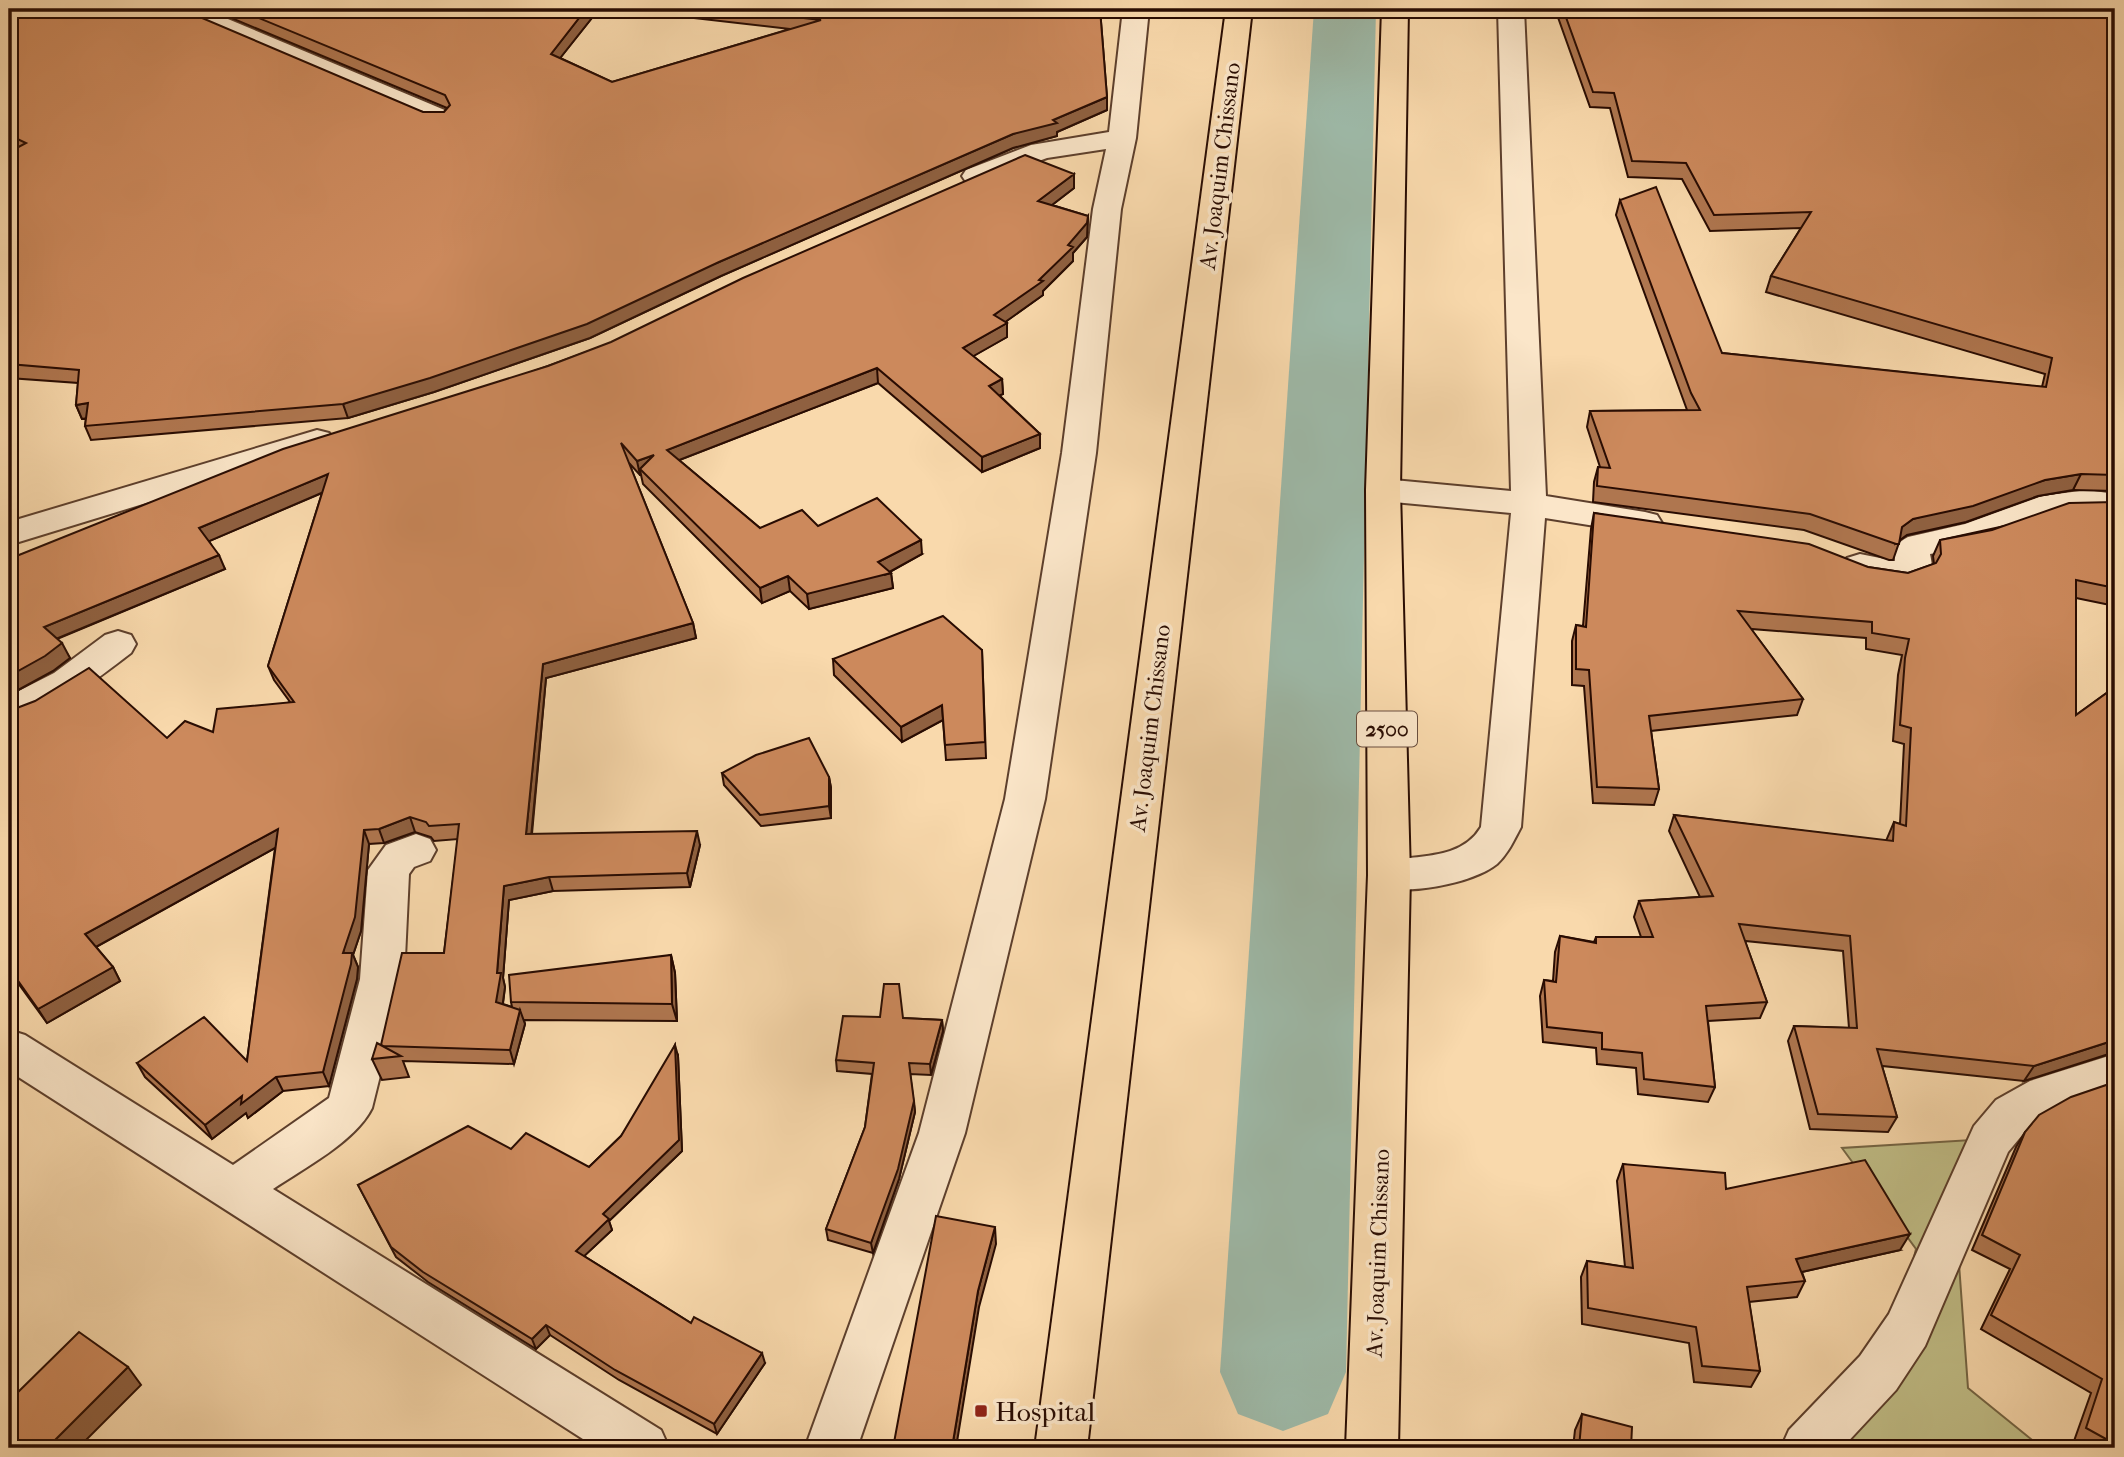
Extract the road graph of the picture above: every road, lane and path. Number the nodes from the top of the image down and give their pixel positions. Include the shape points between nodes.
1 (183, 9) edge
2 (1136, 9) edge
3 (1239, 9) edge
4 (1395, 9) edge
5 (1511, 9) edge
6 (437, 117) edge
7 (1122, 138) junction
8 (944, 191) edge
9 (342, 433) edge
10 (1383, 490) junction
11 (1529, 504) junction
12 (2115, 505) edge
13 (1674, 526) edge
14 (9, 534) edge
15 (1827, 552) edge
16 (118, 645) dead end
17 (9, 712) edge
18 (416, 850) dead end
19 (1389, 875) junction
20 (9, 1048) edge
21 (2115, 1073) edge
22 (234, 1190) junction
23 (1063, 1431) edge
24 (643, 1448) edge
25 (831, 1448) edge
26 (1372, 1448) edge
27 (1807, 1448) edge

1 - 6 street
2 - 7 street
3 - 23 main road, Av. Joaquim Chissano
4 - 10 main road, Av. Joaquim Chissano / 2500
5 - 11 street
7 - 8 street via 1041,151
7 - 25 street via 1107,209 1079,453 1025,799 942,1133
9 - 14 street
10 - 11 street
10 - 19 main road, Av. Joaquim Chissano / 2500
11 - 13 street
11 - 19 street via 1501,827 1495,844 1462,865
12 - 15 street via 2087,501 2042,507 1973,534 1920,545 1912,549 1914,570 1905,575 1881,572
16 - 17 street via 67,682
18 - 22 street via 400,856 389,870 382,979 349,1108
19 - 26 main road, Av. Joaquim Chissano / 2500
20 - 22 street
21 - 27 street via 2046,1095 2012,1114 1990,1140 1907,1330 1878,1373
22 - 24 street

